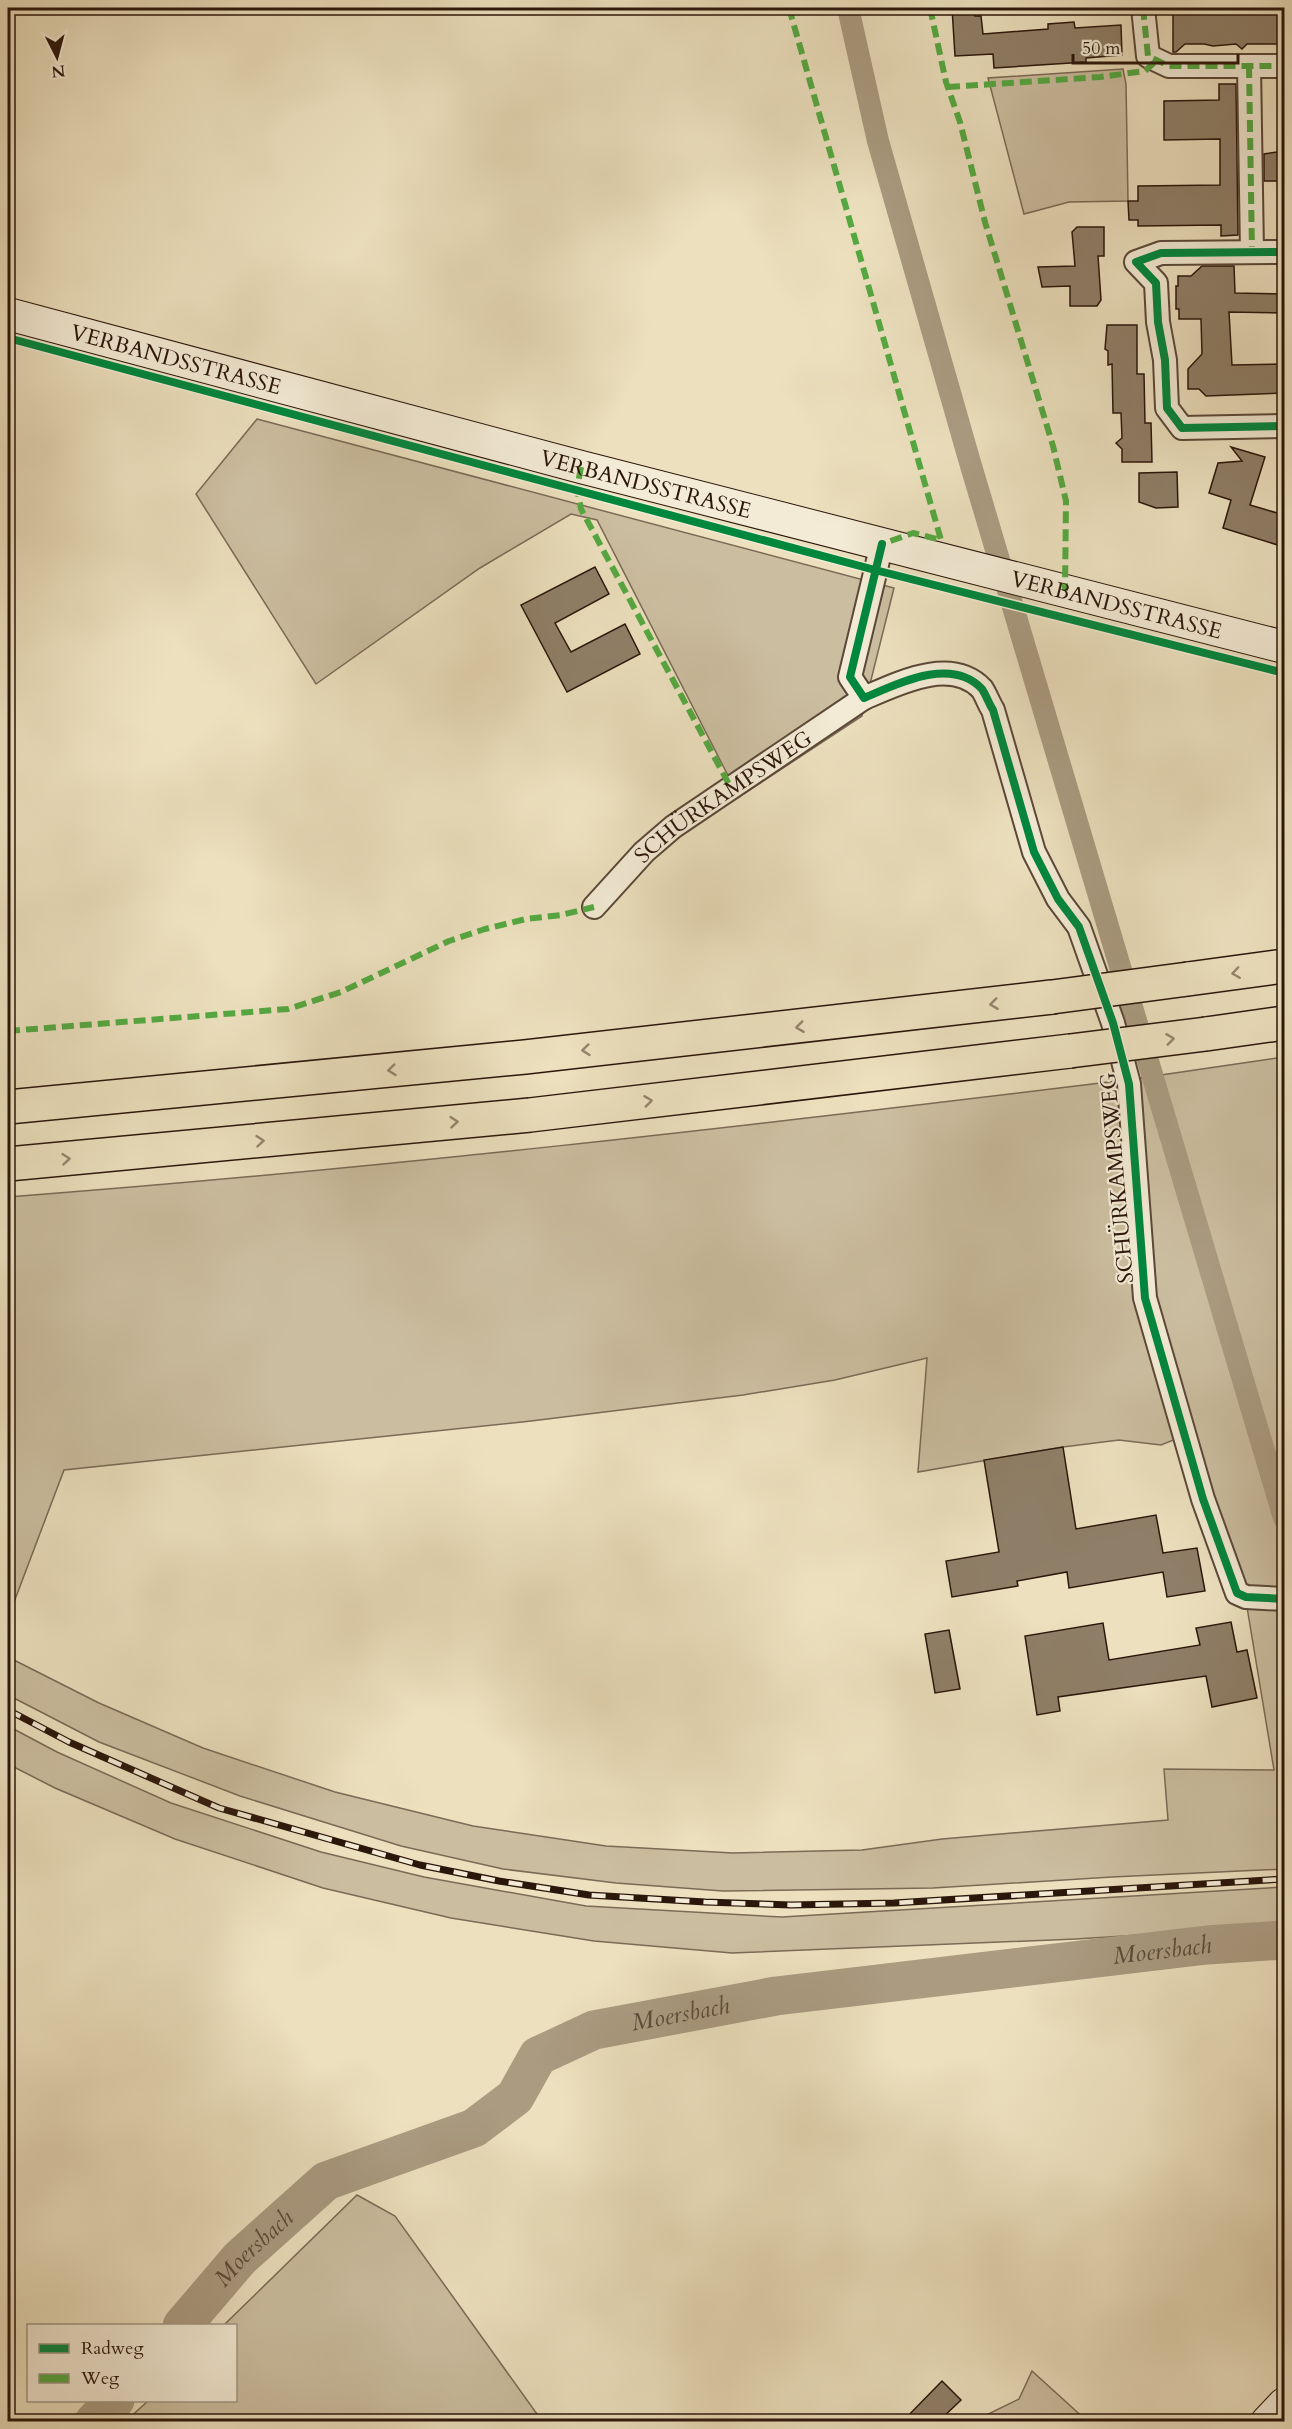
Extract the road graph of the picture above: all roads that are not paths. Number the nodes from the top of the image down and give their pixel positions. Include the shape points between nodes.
1 (1143, 8) edge
2 (1249, 66) junction
3 (1284, 66) edge
4 (1252, 252) junction
5 (1284, 252) edge
6 (8, 314) edge
7 (1284, 426) edge
8 (882, 544) junction
9 (1284, 647) edge
10 (864, 698) junction
11 (594, 907) dead end
12 (1284, 966) edge
13 (1284, 1023) edge
14 (8, 1107) edge
15 (8, 1164) edge
16 (1284, 1599) edge
17 (1284, 2404) edge
18 (1267, 2421) edge

1 - 2 street via 1148,56 1168,66
2 - 3 street
2 - 4 street
4 - 5 street
4 - 7 street via 1161,253 1136,262 1156,283 1167,408 1182,428
6 - 8 main road, VERBANDSSTRASSE
8 - 9 main road, VERBANDSSTRASSE
8 - 10 street via 850,677
10 - 11 street, SCHÜRKAMPSWEG via 673,827 644,852
10 - 16 street, SCHÜRKAMPSWEG via 942,673 964,677 982,689 993,710 1034,852 1053,891 1079,927 1116,1034 1129,1084 1145,1298 1203,1499 1237,1593
12 -> 14 highway, bridge via 1052,997 548,1054
15 -> 13 highway, bridge via 530,1115
17 - 18 main road

